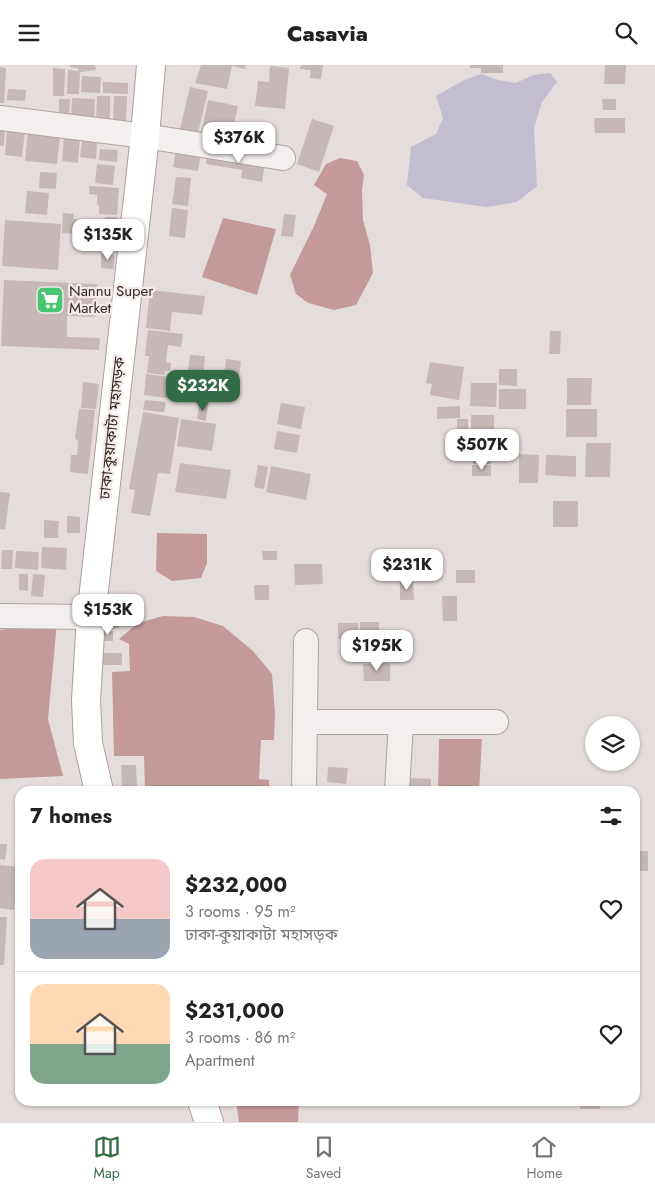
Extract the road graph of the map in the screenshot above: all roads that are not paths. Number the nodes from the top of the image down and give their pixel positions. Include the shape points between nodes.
1 (151, 65) edge
2 (0, 118) edge
3 (145, 136) junction
4 (283, 158) dead end
5 (0, 616) edge
6 (91, 617) junction
7 (306, 641) dead end
8 (306, 722) junction
9 (401, 722) junction
10 (496, 722) dead end
11 (98, 786) edge
12 (304, 786) edge
13 (398, 786) edge
14 (204, 1106) edge
15 (209, 1122) edge

1 - 3 main road, ঢাকা-কুয়াকাটা মহাসড়ক
2 - 3 street
3 - 4 street
3 - 6 main road, ঢাকা-কুয়াকাটা মহাসড়ক
5 - 6 street
6 - 11 main road, ঢাকা-কুয়াকাটা মহাসড়ক via 86,700 88,743
7 - 8 street
8 - 9 street
8 - 12 street
9 - 10 street
9 - 13 street
14 - 15 main road

